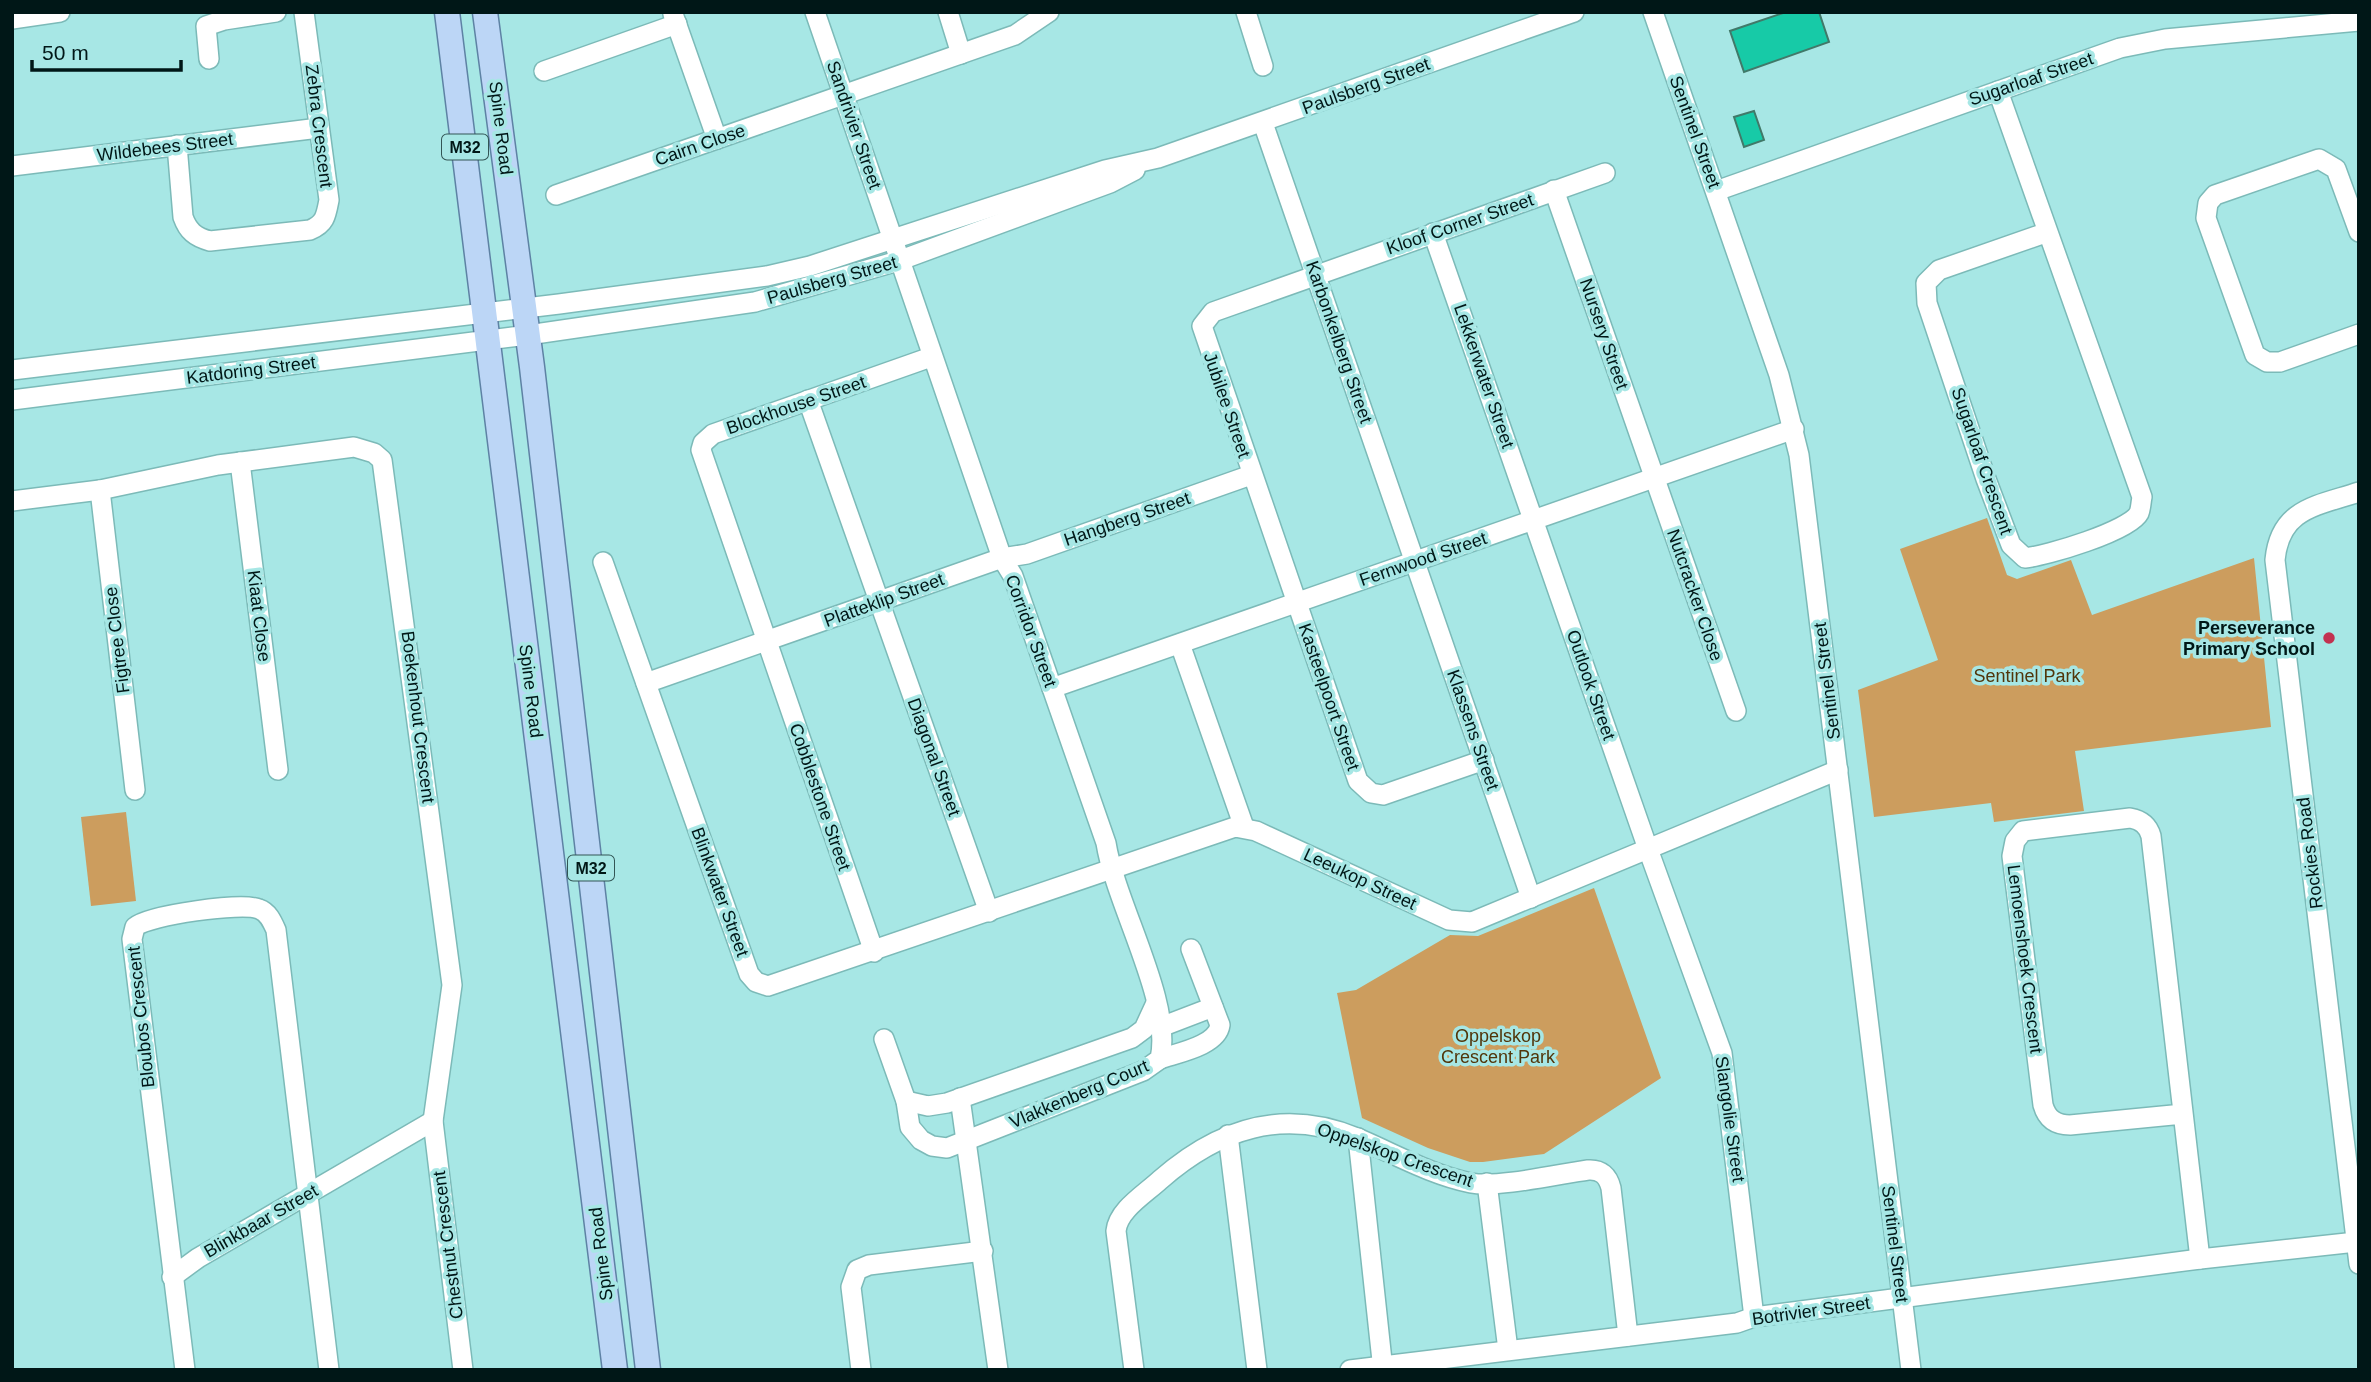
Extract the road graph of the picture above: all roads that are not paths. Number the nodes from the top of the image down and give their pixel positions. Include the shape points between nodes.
1 (60, 12) edge
2 (276, 12) edge
3 (304, 12) edge
4 (447, 12) edge
5 (485, 12) edge
6 (815, 12) edge
7 (948, 12) edge
8 (1049, 12) edge
9 (1245, 12) edge
10 (1574, 12) edge
11 (1653, 12) edge
12 (675, 18) edge
13 (12, 19) edge
14 (2359, 21) edge
15 (961, 54) junction
16 (209, 58) dead end
17 (1263, 66) dead end
18 (544, 71) dead end
19 (1998, 91) junction
20 (844, 95) junction
21 (1264, 122) junction
22 (319, 128) junction
23 (717, 139) junction
24 (177, 145) junction
25 (1158, 158) junction
26 (12, 166) edge
27 (1605, 173) dead end
28 (1554, 190) junction
29 (1716, 191) junction
30 (556, 195) dead end
31 (2048, 232) junction
32 (2359, 232) edge
33 (1433, 233) junction
34 (893, 238) junction
35 (898, 261) junction
36 (1315, 275) junction
37 (524, 309) junction
38 (485, 313) junction
39 (2359, 334) edge
40 (528, 335) junction
41 (489, 340) junction
42 (931, 357) junction
43 (12, 370) edge
44 (12, 400) edge
45 (808, 400) junction
46 (1794, 429) junction
47 (240, 462) junction
48 (1251, 475) junction
49 (1653, 478) junction
50 (100, 490) junction
51 (2359, 492) edge
52 (12, 501) edge
53 (1534, 520) junction
54 (1002, 558) junction
55 (1415, 561) junction
56 (603, 562) dead end
57 (880, 602) junction
58 (1296, 603) junction
59 (766, 642) junction
60 (1180, 644) junction
61 (646, 683) junction
62 (1052, 688) junction
63 (1736, 712) dead end
64 (1484, 760) junction
65 (278, 769) dead end
66 (1838, 770) junction
67 (135, 790) dead end
68 (1244, 827) junction
69 (1648, 849) junction
70 (1111, 870) junction
71 (1531, 898) junction
72 (989, 912) junction
73 (1191, 949) dead end
74 (874, 952) junction
75 (1157, 1002) junction
76 (1213, 1007) junction
77 (1161, 1027) junction
78 (884, 1039) dead end
79 (1160, 1059) junction
80 (960, 1098) junction
81 (906, 1101) junction
82 (2183, 1114) junction
83 (433, 1121) junction
84 (1228, 1135) junction
85 (1357, 1138) junction
86 (968, 1141) junction
87 (1487, 1183) junction
88 (308, 1194) junction
89 (2356, 1242) junction
90 (983, 1251) junction
91 (2200, 1259) junction
92 (2359, 1264) edge
93 (172, 1277) junction
94 (1902, 1298) junction
95 (1754, 1317) junction
96 (1628, 1336) junction
97 (1508, 1350) junction
98 (1383, 1368) edge
99 (185, 1370) edge
100 (329, 1370) edge
101 (463, 1370) edge
102 (615, 1370) edge
103 (648, 1370) edge
104 (861, 1370) edge
105 (998, 1370) edge
106 (1134, 1370) edge
107 (1257, 1370) edge
108 (1350, 1370) edge
109 (1910, 1370) edge

1 - 13 street
2 - 16 street via 206,26
3 - 22 street, Zebra Crescent
4 - 38 main road, Spine Road / M32
5 - 37 main road, Spine Road / M32
6 - 20 street, Sandrivier Street
7 - 15 street
8 - 15 street, Cairn Close via 1015,35
9 - 17 street
10 - 21 street, Paulsberg Street
11 - 29 street, Sentinel Street
12 - 18 street
12 - 23 street
14 - 19 street, Sugarloaf Street via 2143,43
15 - 20 street, Cairn Close
19 - 29 street, Sugarloaf Street
19 - 31 street, Sugarloaf Crescent
20 - 23 street, Cairn Close
20 - 34 street, Sandrivier Street
21 - 25 street, Paulsberg Street
21 - 36 street, Karbonkelberg Street
22 - 24 street, Wildebees Street
22 - 24 street, Zebra Crescent via 329,200 325,220 310,230 210,241 199,238 183,217
23 - 30 street, Cairn Close
24 - 26 street, Wildebees Street
25 - 34 street, Paulsberg Street via 1105,170
25 - 35 street, Paulsberg Street via 1110,183
27 - 28 street, Kloof Corner Street
28 - 33 street, Kloof Corner Street
28 - 49 street, Nursery Street
29 - 46 street, Sentinel Street
31 - 31 street, Sugarloaf Crescent via 1939,270 1926,283 1927,303 1986,479 2011,545 2025,558 2042,557 2125,526 2139,514 2142,497
32 - 39 street via 2336,169 2319,159 2215,195 2206,208 2255,355 2267,362 2280,362
33 - 36 street, Kloof Corner Street
33 - 53 street, Lekkerwater Street
34 - 35 street, Sandrivier Street
34 - 37 street, Paulsberg Street via 778,274
35 - 40 street, Paulsberg Street via 755,302
35 - 42 street, Corridor Street
36 - 48 street, Jubilee Street via 1213,312 1202,326
36 - 55 street, Karbonkelberg Street
37 - 38 street, Paulsberg Street
37 - 40 main road, Spine Road / M32
38 - 41 main road, Spine Road / M32
38 - 43 street, Katdoring Street
40 - 41 street, Paulsberg Street
40 - 103 main road, Spine Road / M32
41 - 44 street, Katdoring Street
41 - 102 main road, Spine Road / M32
42 - 45 street, Blockhouse Street
42 - 54 street, Corridor Street
45 - 57 street, Diagonal Street
45 - 59 street, Blockhouse Street via 713,434 701,450
46 - 49 street, Fernwood Street
46 - 66 street, Sentinel Street
47 - 50 street, Boekenhout Crescent
47 - 65 street, Kiaat Close
47 - 83 street, Boekenhout Crescent via 354,447 374,453 385,470 452,985
48 - 54 street, Hangberg Street via 1027,554
48 - 58 street, Jubilee Street
49 - 53 street, Fernwood Street
49 - 63 street, Nutcracker Close
50 - 52 street, Boekenhout Crescent
50 - 67 street, Figtree Close
51 - 89 street, Rockies Road via 2293,517 2280,535 2275,560
53 - 55 street, Fernwood Street
53 - 69 street, Outlook Street
54 - 57 street, Platteklip Street
54 - 62 street, Corridor Street via 1013,576
55 - 58 street, Fernwood Street
55 - 64 street, Klassens Street
56 - 61 street, Blinkwater Street
57 - 59 street, Platteklip Street
57 - 72 street, Diagonal Street
58 - 60 street, Fernwood Street
58 - 64 street, Kasteelpoort Street via 1358,781 1366,790 1383,794
59 - 61 street
59 - 74 street, Cobblestone Street
60 - 62 street, Fernwood Street
60 - 68 street
61 - 74 street, Blinkwater Street via 752,978 774,986
62 - 70 street, Corridor Street via 1106,843
64 - 71 street, Klassens Street
66 - 69 street, Leeukop Street
66 - 94 street, Sentinel Street
68 - 70 street
68 - 71 street, Leeukop Street via 1457,923 1472,922
69 - 71 street, Leeukop Street
69 - 95 street, Slangolie Street via 1722,1053
70 - 72 street
70 - 75 street, Corridor Street
72 - 74 street
73 - 76 street
75 - 77 street, Vlakkenberg Court
75 - 80 street, Vlakkenberg Court via 1144,1029 1132,1038
76 - 77 street
76 - 79 street via 1220,1025 1216,1036
77 - 79 street, Vlakkenberg Court
78 - 81 street
79 - 86 street, Vlakkenberg Court via 1143,1071
80 - 81 street, Vlakkenberg Court via 928,1106
80 - 86 street
81 - 86 street, Vlakkenberg Court via 910,1127 920,1140 947,1148
82 - 82 street, Lemoenshoek Crescent via 2070,1125 2048,1116 2012,856 2023,831 2130,818 2150,831
82 - 91 street, Lemoenshoek Crescent
83 - 88 street, Blinkbaar Street
83 - 101 street, Chestnut Crescent
84 - 85 street, Oppelskop Crescent via 1290,1122
84 - 106 street, Oppelskop Crescent via 1178,1164 1118,1221
84 - 107 street
85 - 87 street, Oppelskop Crescent via 1424,1168 1471,1183
85 - 98 street
86 - 90 street
87 - 96 street, Oppelskop Crescent via 1588,1170 1604,1174 1611,1188
87 - 97 street
88 - 93 street, Blinkbaar Street
88 - 93 street, Bloubos Crescent via 271,919 249,906 141,921 133,933 131,950
88 - 100 street
89 - 91 street, Botrivier Street
89 - 92 street, Rockies Road
90 - 104 street via 857,1270 851,1287
90 - 105 street
91 - 94 street, Botrivier Street
93 - 99 street
94 - 95 street, Botrivier Street
94 - 109 street, Sentinel Street
95 - 96 street, Botrivier Street
96 - 97 street, Botrivier Street
97 - 98 street, Botrivier Street
98 - 108 street, Botrivier Street

